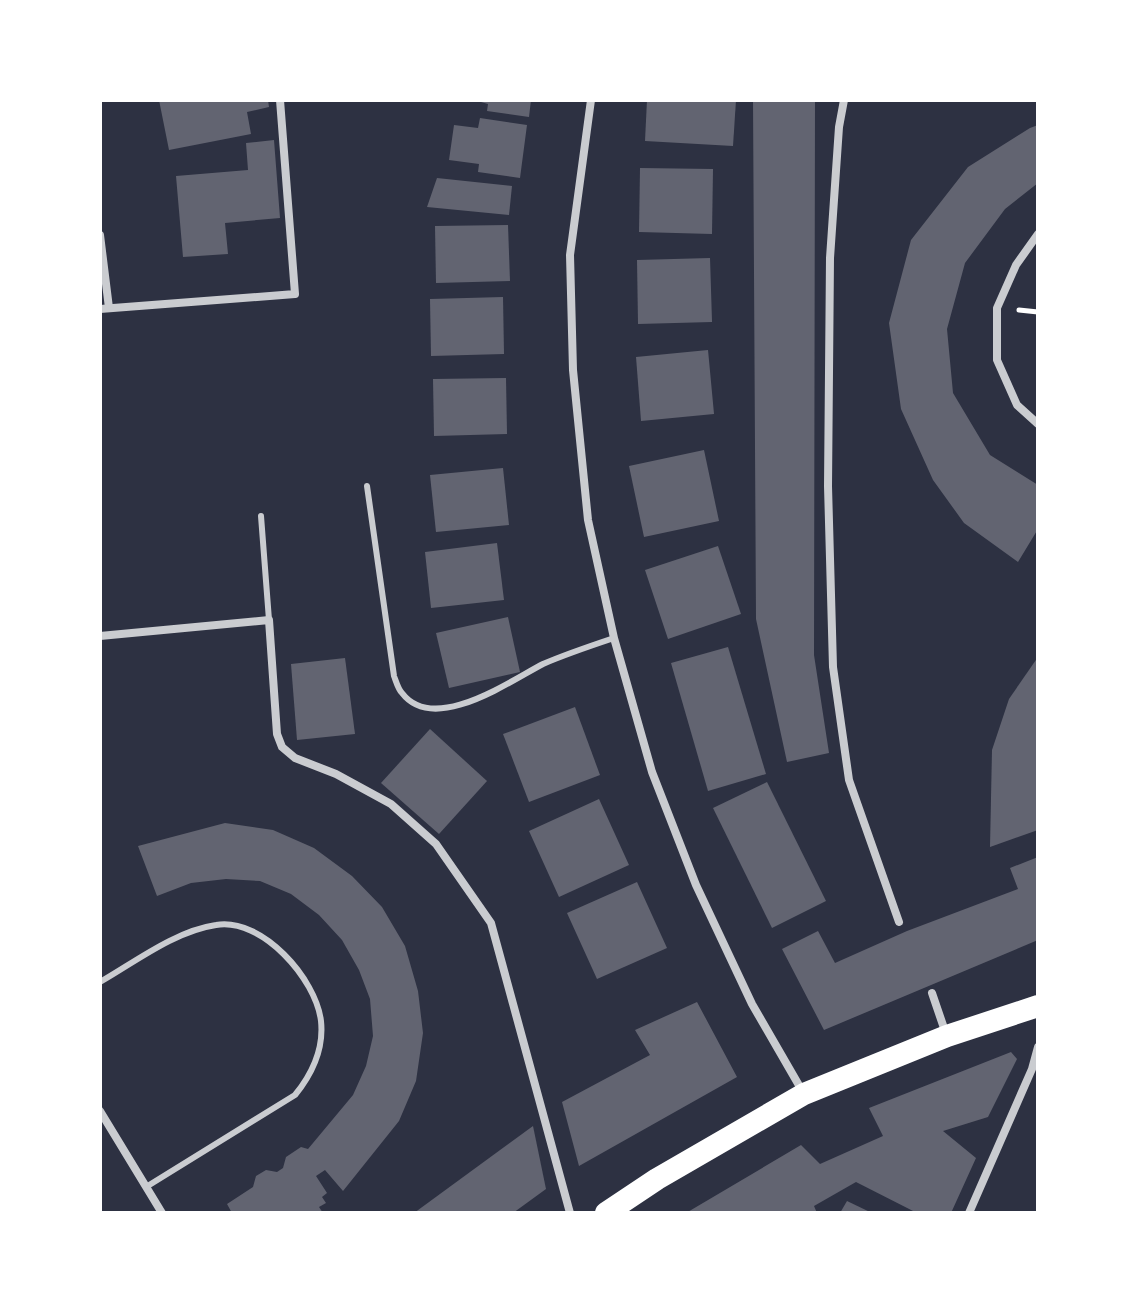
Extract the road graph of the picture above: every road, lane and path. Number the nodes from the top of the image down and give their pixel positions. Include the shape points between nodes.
1 (280, 100) edge
2 (591, 100) edge
3 (844, 100) edge
4 (1038, 234) edge
5 (100, 235) edge
6 (105, 309) edge
7 (1038, 424) edge
8 (367, 486) dead end
9 (261, 516) dead end
10 (269, 620) junction
11 (100, 636) edge
12 (614, 638) junction
13 (899, 922) dead end
14 (100, 982) edge
15 (932, 993) dead end
16 (1038, 1006) edge
17 (947, 1036) junction
18 (1038, 1047) edge
19 (804, 1094) junction
20 (100, 1111) edge
21 (146, 1187) junction
22 (162, 1213) edge
23 (570, 1213) edge
24 (606, 1213) edge
25 (969, 1213) edge

1 - 6 street via 295,294
2 - 12 street via 570,255 573,370 588,520
3 - 13 street via 830,258 833,667 849,780
4 - 7 street via 1016,265 997,308 997,360 1017,405
5 - 6 street
8 - 12 lane via 394,676 415,704 463,704 542,665
9 - 10 lane
10 - 11 street
10 - 23 street via 282,747 391,804 436,844 491,923
12 - 19 street via 652,772 696,885 752,1004
14 - 21 lane via 177,938 218,924 241,928 281,950 302,973 321,1022 310,1077 295,1095
15 - 17 street
16 - 17 highway
17 - 19 highway
18 - 25 street
19 - 24 highway
20 - 21 street
21 - 22 street

